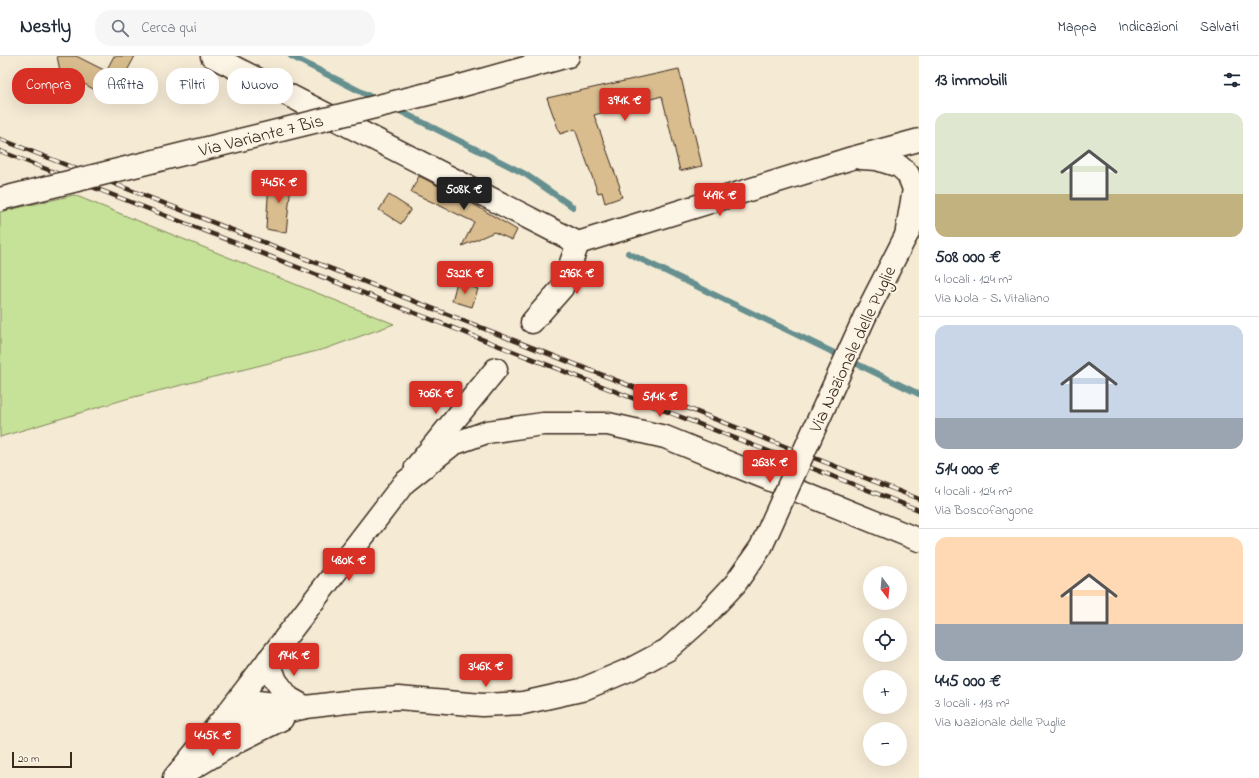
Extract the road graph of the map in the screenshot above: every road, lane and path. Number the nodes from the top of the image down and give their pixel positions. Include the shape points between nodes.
1 (212, 56) edge
2 (568, 56) edge
3 (919, 140) edge
4 (852, 158) junction
5 (0, 199) edge
6 (919, 212) edge
7 (906, 236) junction
8 (578, 243) junction
9 (532, 322) dead end
10 (496, 369) dead end
11 (404, 483) junction
12 (919, 540) edge
13 (268, 660) junction
14 (232, 707) junction
15 (306, 707) junction
16 (174, 778) edge
17 (177, 778) edge

1 - 8 main road
2 - 5 main road, Via Variante 7 Bis, bridge via 460,86
3 - 4 main road
4 - 7 main road via 877,159 899,166 908,174 914,189
4 - 8 main road
6 - 7 main road, Via Nazionale delle Puglie
7 - 15 main road, Via Nazionale delle Puglie, bridge via 866,314 761,547 735,584 704,617 667,650 631,669 581,690 523,702 482,705 398,698
8 - 9 main road via 562,288
10 - 11 main road
11 - 12 main road via 453,444 487,432 543,424 608,424 665,437
11 - 13 main road
13 - 14 main road
13 - 15 main road via 276,681 289,698
14 - 15 main road via 245,718
14 - 16 main road
15 - 17 main road via 238,741

